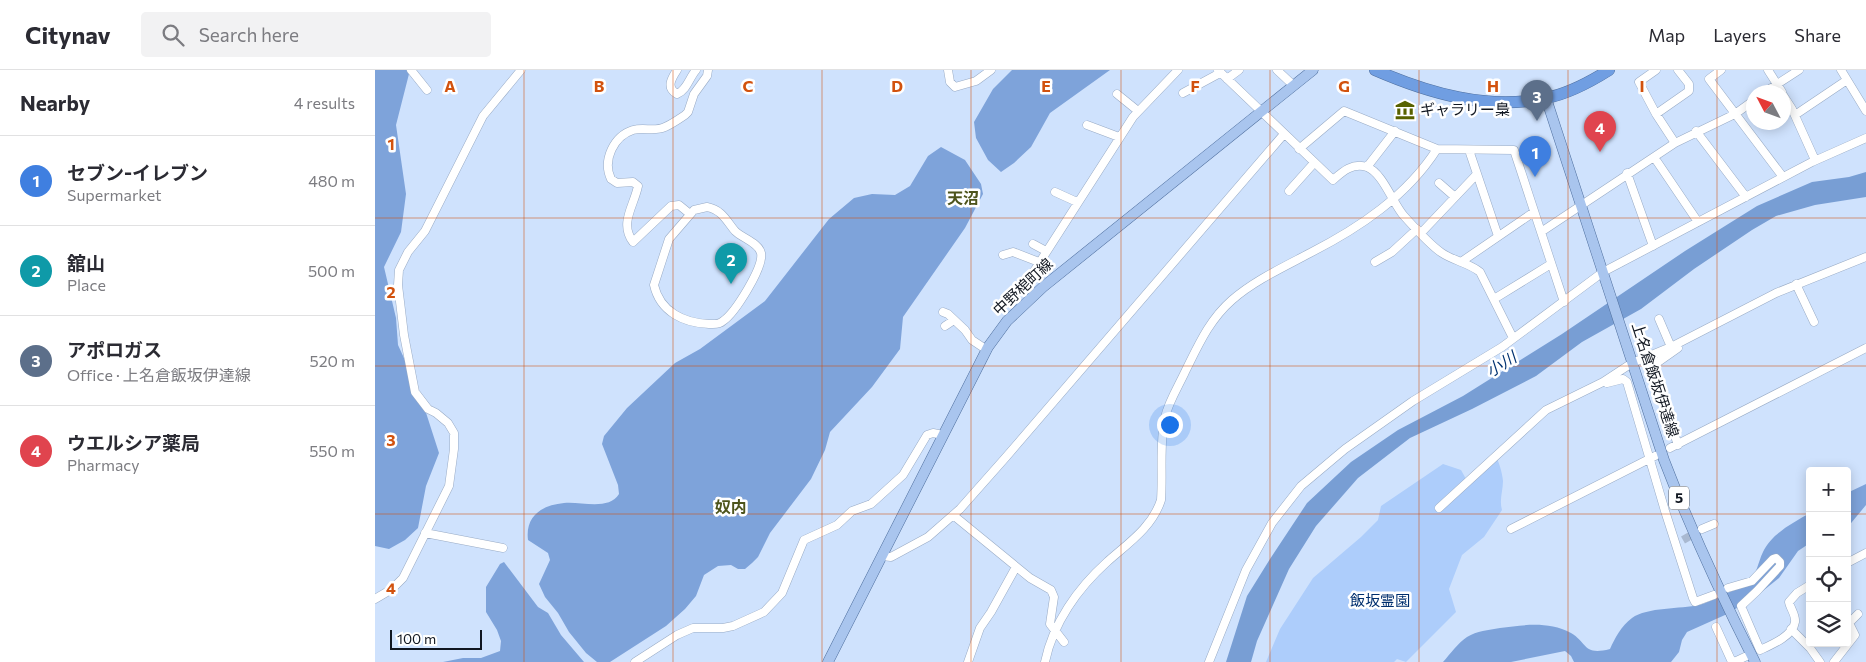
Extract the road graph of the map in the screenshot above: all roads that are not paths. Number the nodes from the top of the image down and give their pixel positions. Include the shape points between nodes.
1 (411, 70) edge
2 (521, 70) edge
3 (677, 70) edge
4 (696, 70) edge
5 (708, 70) edge
6 (948, 70) edge
7 (991, 70) edge
8 (1165, 70) edge
9 (1179, 70) edge
10 (1239, 70) edge
11 (1277, 70) edge
12 (1313, 70) edge
13 (1375, 70) edge
14 (1609, 70) edge
15 (1656, 70) edge
16 (1678, 70) edge
17 (1721, 70) edge
18 (1767, 70) edge
19 (1799, 70) edge
20 (1841, 70) edge
21 (1219, 71) edge
22 (1172, 76) junction
23 (1227, 79) junction
24 (1847, 80) junction
25 (1776, 84) joint
26 (1293, 86) junction
27 (427, 90) dead end
28 (1183, 93) dead end
29 (1117, 94) dead end
30 (1547, 98) junction
31 (1746, 106) edge
32 (1791, 108) edge
33 (1138, 111) junction
34 (1866, 111) edge
35 (1261, 112) junction
36 (1656, 114) junction
37 (1735, 114) junction
38 (1795, 115) junction
39 (1087, 125) dead end
40 (1395, 131) junction
41 (1696, 131) junction
42 (1283, 134) junction
43 (1119, 137) junction
44 (1866, 138) edge
45 (1675, 143) junction
46 (1299, 149) junction
47 (1437, 149) junction
48 (1469, 150) junction
49 (1654, 157) junction
50 (1815, 160) junction
51 (1314, 163) junction
52 (1367, 167) junction
53 (1477, 174) junction
54 (1627, 174) junction
55 (1783, 177) junction
56 (1439, 183) dead end
57 (1289, 191) dead end
58 (1055, 192) dead end
59 (1746, 196) junction
60 (1455, 197) junction
61 (1394, 200) junction
62 (1077, 202) junction
63 (1581, 205) junction
64 (1534, 212) junction
65 (690, 214) junction
66 (1698, 222) junction
67 (1419, 231) junction
68 (1541, 232) junction
69 (1498, 236) junction
70 (1033, 244) dead end
71 (1653, 246) junction
72 (1046, 251) junction
73 (1003, 255) dead end
74 (1866, 256) edge
75 (1039, 262) junction
76 (1375, 262) dead end
77 (1461, 262) junction
78 (1551, 264) junction
79 (1605, 276) junction
80 (1027, 281) junction
81 (1796, 284) junction
82 (1022, 290) dead end
83 (1039, 290) junction
84 (1494, 299) junction
85 (1564, 302) junction
86 (943, 312) dead end
87 (1659, 319) dead end
88 (954, 320) junction
89 (1814, 322) dead end
90 (945, 326) dead end
91 (1513, 338) junction
92 (1679, 343) junction
93 (1671, 347) junction
94 (1866, 348) edge
95 (987, 350) junction
96 (1633, 363) junction
97 (1603, 382) junction
98 (943, 435) junction
99 (1653, 457) junction
100 (1439, 508) dead end
101 (953, 515) junction
102 (1714, 524) dead end
103 (1511, 529) dead end
104 (1702, 529) tunnel mouth
105 (425, 533) junction
106 (1683, 540) tunnel mouth
107 (1675, 545) junction
108 (503, 548) dead end
109 (1866, 553) edge
110 (882, 556) junction
111 (1851, 561) edge
112 (1016, 566) junction
113 (1806, 587) edge
114 (1728, 588) dead end
115 (1713, 595) dead end
116 (375, 599) edge
117 (1858, 614) dead end
118 (1716, 627) dead end
119 (1791, 629) junction
120 (1055, 632) junction
121 (1064, 642) dead end
122 (1753, 658) edge
123 (635, 662) edge
124 (828, 662) edge
125 (968, 662) edge
126 (1045, 662) edge
127 (1209, 662) edge
128 (1733, 662) edge
129 (1820, 662) edge
130 (1834, 662) edge

1 - 27 street
2 - 105 street via 483,116 425,231 399,270 404,335 415,392 428,409 448,423 453,433 449,486
3 - 4 street via 670,84 677,94 686,88
5 - 65 street via 685,115 664,128 626,133 614,145 608,160 611,178 617,183 633,182 638,186 627,218 633,242 671,206 679,205
6 - 7 street via 950,82 955,87 976,81
8 - 22 street
9 - 22 street
10 - 23 street
11 - 26 street
12 - 26 main road, 中野梍町線
13 - 30 highway via 1452,96 1494,102
14 - 30 highway via 1576,88
15 - 36 street via 1639,82
16 - 36 street via 1689,84 1689,91
17 - 37 street via 1709,79
18 - 25 street
19 - 25 street
20 - 24 street
21 - 23 street
21 - 28 street
22 - 33 street
23 - 35 street
24 - 34 street
24 - 38 street
26 - 35 main road, 中野梍町線
29 - 33 street
30 - 63 main road, 上名倉飯坂伊達線 / 5
31 - 37 street
32 - 38 street
33 - 43 street
35 - 42 street
35 - 83 main road, 中野梍町線
36 - 45 street
37 - 41 street
37 - 55 street
38 - 50 street
39 - 43 street
40 - 46 street via 1344,111
40 - 47 street
40 - 52 street
41 - 45 street
41 - 59 street
42 - 46 street
42 - 101 street
43 - 62 street
44 - 50 street
45 - 49 street
46 - 51 street
47 - 48 street
47 - 61 street
48 - 53 street
48 - 64 street via 1514,150
49 - 54 street
49 - 66 street
50 - 55 street
51 - 52 street via 1333,180 1345,169
51 - 57 street
52 - 61 street via 1383,182
53 - 60 street
53 - 69 street
54 - 63 street
54 - 71 street
55 - 59 street
56 - 60 street
58 - 62 street
59 - 66 street
60 - 67 street
61 - 67 street
61 - 120 street via 1329,244 1247,289 1215,318 1196,348 1165,416 1158,510 1147,526 1080,590
62 - 72 street
63 - 68 street
63 - 79 main road, 上名倉飯坂伊達線 / 5
64 - 68 street
64 - 69 street
65 - 65 street via 707,207 717,210 761,253 753,281 727,317 717,324 680,318 667,308 655,289 669,239
66 - 71 street
67 - 76 street
67 - 77 street via 1441,252
68 - 78 street
69 - 77 street
70 - 72 street
71 - 79 street
72 - 75 street
73 - 75 street via 1013,252
74 - 81 street
75 - 80 street
77 - 84 street via 1480,272
78 - 84 street
78 - 85 street
79 - 85 street
79 - 96 main road, 上名倉飯坂伊達線 / 5
80 - 82 street
80 - 83 street
81 - 89 street
81 - 92 street
83 - 95 main road, 中野梍町線 via 1007,320
84 - 91 street
85 - 91 street
86 - 88 street
87 - 93 street
88 - 90 street
88 - 95 street via 972,340
91 - 127 street via 1366,433 1301,486 1260,543 1236,591
92 - 93 street
92 - 94 street via 1679,348 1651,367 1674,447
93 - 96 street
95 - 98 main road, 中野梍町線
96 - 97 street
96 - 122 main road, 上名倉飯坂伊達線 / 5 via 1682,507 1717,588
97 - 99 street via 1623,378 1627,382
97 - 100 street via 1542,413
98 - 110 main road, 中野梍町線
98 - 123 street via 927,435 903,475 871,504 852,511 837,525 804,540 782,593 764,612 733,626 693,628
99 - 103 street
99 - 107 street
101 - 110 street via 928,537 891,557
101 - 112 street
102 - 104 street
105 - 108 street
105 - 116 street via 403,578
106 - 107 street
107 - 115 street via 1695,602
109 - 111 street
110 - 124 main road, 中野梍町線
112 - 120 street via 1053,592 1050,624
112 - 125 street via 980,628
113 - 119 street via 1789,602 1795,619
114 - 119 street via 1752,581 1773,559 1778,560 1780,566 1741,606 1760,650
117 - 130 street via 1849,623 1855,635
118 - 128 street
119 - 129 street
120 - 121 street
120 - 126 street
122 - 128 street

